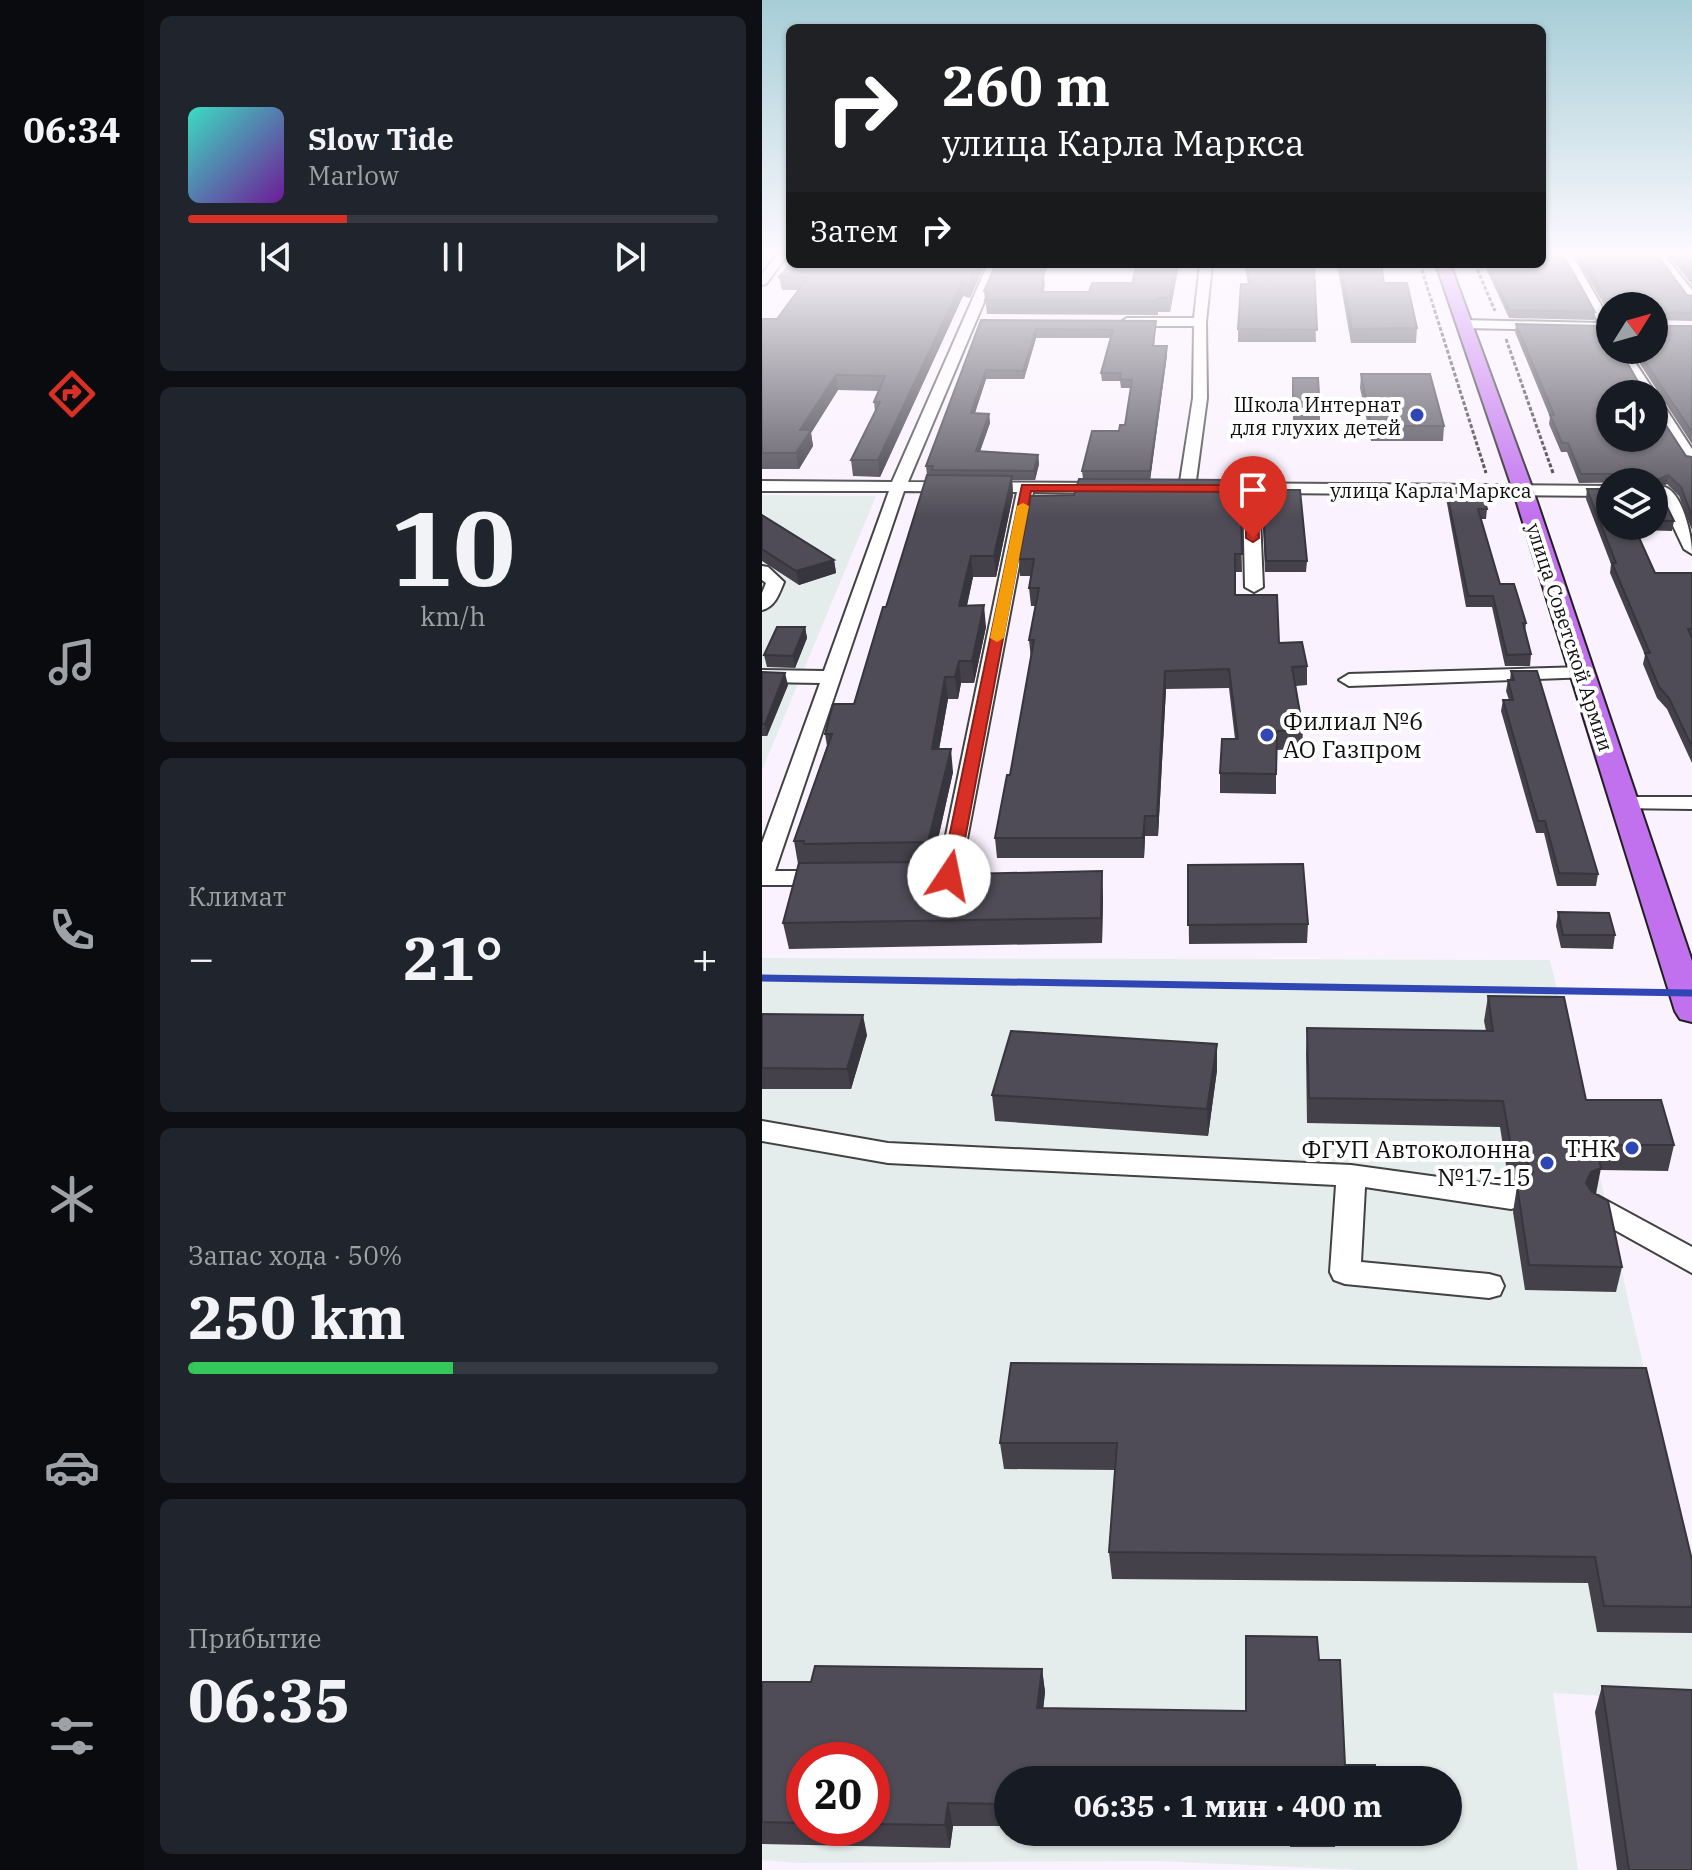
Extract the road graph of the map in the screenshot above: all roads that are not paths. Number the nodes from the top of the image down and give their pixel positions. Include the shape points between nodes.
1 (959, 343) edge
2 (1200, 343) edge
3 (1471, 343) edge
4 (1668, 423) edge
5 (1692, 461) edge
6 (762, 486) edge
7 (898, 487) junction
8 (1026, 487) junction
9 (1128, 488) edge
10 (1251, 489) junction
11 (1523, 490) junction
12 (1596, 491) edge
13 (1668, 496) edge
14 (1692, 549) edge
15 (762, 571) edge
16 (1254, 587) dead end
17 (762, 605) edge
18 (1583, 673) junction
19 (762, 676) edge
20 (829, 677) junction
21 (1349, 680) dead end
22 (1623, 803) junction
23 (1692, 803) edge
24 (762, 877) edge
25 (856, 877) edge
26 (902, 877) edge
27 (1684, 963) edge
28 (1692, 1011) edge
29 (762, 1131) edge
30 (1351, 1175) junction
31 (1511, 1198) dead end
32 (1598, 1207) edge
33 (1692, 1261) edge
34 (1489, 1286) dead end

1 - 7 street
2 - 10 street, улица Карла Маркса via 1200,398 1180,488
3 - 11 main road, улица Советской Армии
4 - 5 street
6 - 7 street
7 - 8 street
7 - 20 street
8 - 9 street
8 - 26 street via 949,876
10 - 11 street, улица Карла Маркса
10 - 16 street
11 - 12 street, улица Карла Маркса
11 - 18 main road, улица Советской Армии
13 - 14 street
15 - 17 street via 775,582
18 - 21 street
18 - 22 main road, улица Советской Армии
19 - 20 street
20 - 24 street
22 - 23 street
22 - 27 main road, улица Советской Армии
24 - 25 street
27 - 28 main road, улица Советской Армии
29 - 30 street via 888,1153
30 - 31 street
30 - 34 street via 1345,1272
32 - 33 street

